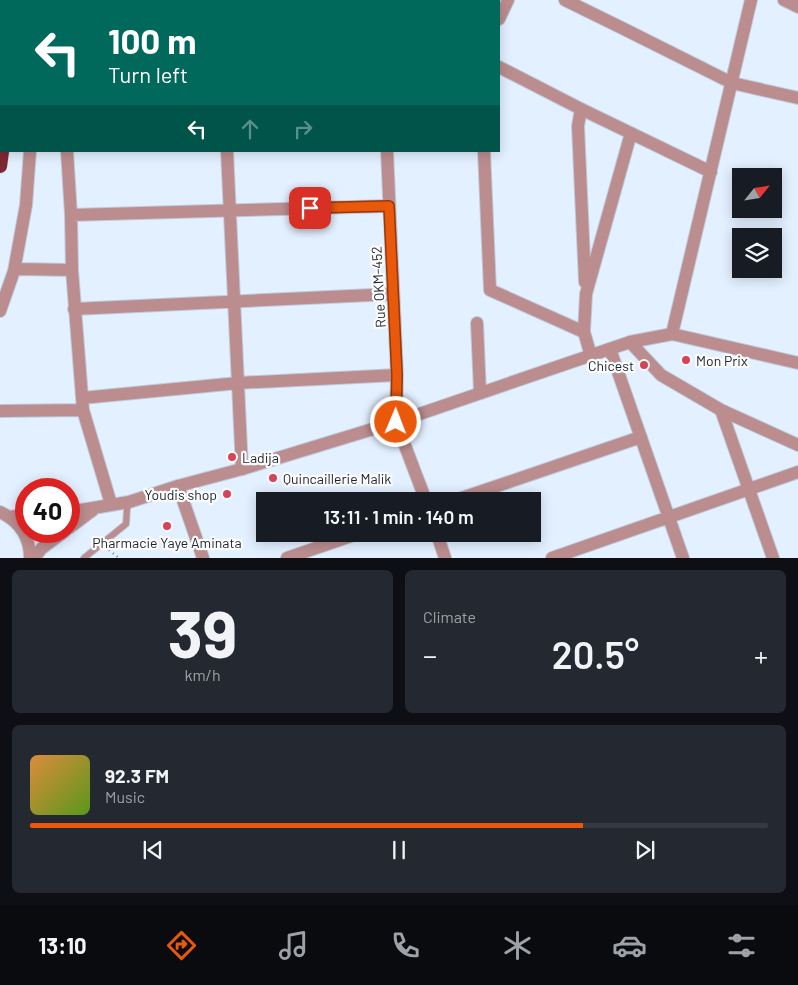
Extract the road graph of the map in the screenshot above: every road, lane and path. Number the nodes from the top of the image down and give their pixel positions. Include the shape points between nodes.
1 (508, 0) edge
2 (565, 0) edge
3 (751, 0) edge
4 (784, 0) edge
5 (798, 7) edge
6 (500, 17) edge
7 (500, 68) edge
8 (732, 83) junction
9 (798, 98) edge
10 (581, 109) junction
11 (631, 133) junction
12 (2, 152) edge
13 (30, 152) edge
14 (68, 152) edge
15 (227, 152) edge
16 (387, 152) edge
17 (484, 152) edge
18 (0, 166) edge
19 (711, 172) junction
20 (389, 206) junction
21 (230, 210) junction
22 (71, 215) junction
23 (72, 270) junction
24 (14, 271) junction
25 (393, 294) junction
26 (586, 294) junction
27 (234, 302) junction
28 (74, 309) junction
29 (0, 311) edge
30 (477, 323) dead end
31 (584, 332) junction
32 (672, 334) junction
33 (630, 342) junction
34 (610, 349) junction
35 (592, 356) junction
36 (798, 363) edge
37 (397, 375) junction
38 (238, 384) junction
39 (480, 394) junction
40 (82, 404) junction
41 (721, 410) junction
42 (0, 411) edge
43 (396, 422) junction
44 (641, 437) junction
45 (798, 445) edge
46 (242, 468) junction
47 (798, 472) edge
48 (178, 486) junction
49 (749, 489) junction
50 (423, 492) edge
51 (479, 492) edge
52 (129, 502) junction
53 (112, 504) junction
54 (95, 508) junction
55 (80, 510) edge
56 (5, 514) edge
57 (669, 517) junction
58 (80, 520) edge
59 (334, 542) edge
60 (440, 542) edge
61 (49, 543) edge
62 (30, 558) edge
63 (34, 558) edge
64 (84, 558) edge
65 (203, 558) edge
66 (287, 558) edge
67 (445, 558) edge
68 (552, 558) edge
69 (683, 558) edge
70 (773, 558) edge

1 - 6 street
2 - 8 street
3 - 8 street
4 - 5 street
7 - 10 street
8 - 9 street
8 - 19 street
10 - 11 street
10 - 26 street via 578,126
11 - 19 street
11 - 26 street
12 - 18 highway
13 - 24 street via 26,205
14 - 22 street
15 - 21 street
16 - 20 street, Rue OKM-452
17 - 31 street via 490,290
19 - 32 street
20 - 21 street
20 - 25 street, Rue OKM-452
21 - 22 street
21 - 27 street
22 - 23 street
23 - 24 street
23 - 28 street
24 - 29 street
25 - 27 street
25 - 37 street, Rue OKM-452
26 - 31 street
27 - 28 street
27 - 38 street
28 - 40 street
30 - 39 street
31 - 35 street
32 - 33 street
32 - 36 street
33 - 34 street
33 - 41 street via 660,375
34 - 35 street
34 - 44 street
35 - 39 street
37 - 38 street
37 - 43 street, Rue OKM-452
38 - 40 street
38 - 46 street
39 - 43 street
40 - 42 street
40 - 53 street
41 - 45 street
41 - 49 street
43 - 46 street
43 - 50 street
44 - 51 street
44 - 57 street
46 - 48 street
47 - 49 street
48 - 52 street
48 - 65 street
49 - 57 street
49 - 70 street
52 - 53 street
52 - 64 lane via 126,524
53 - 54 street
54 - 55 street
54 - 58 street
56 - 62 street via 26,537
57 - 68 street
57 - 69 street
59 - 66 street
60 - 67 street
61 - 63 street

